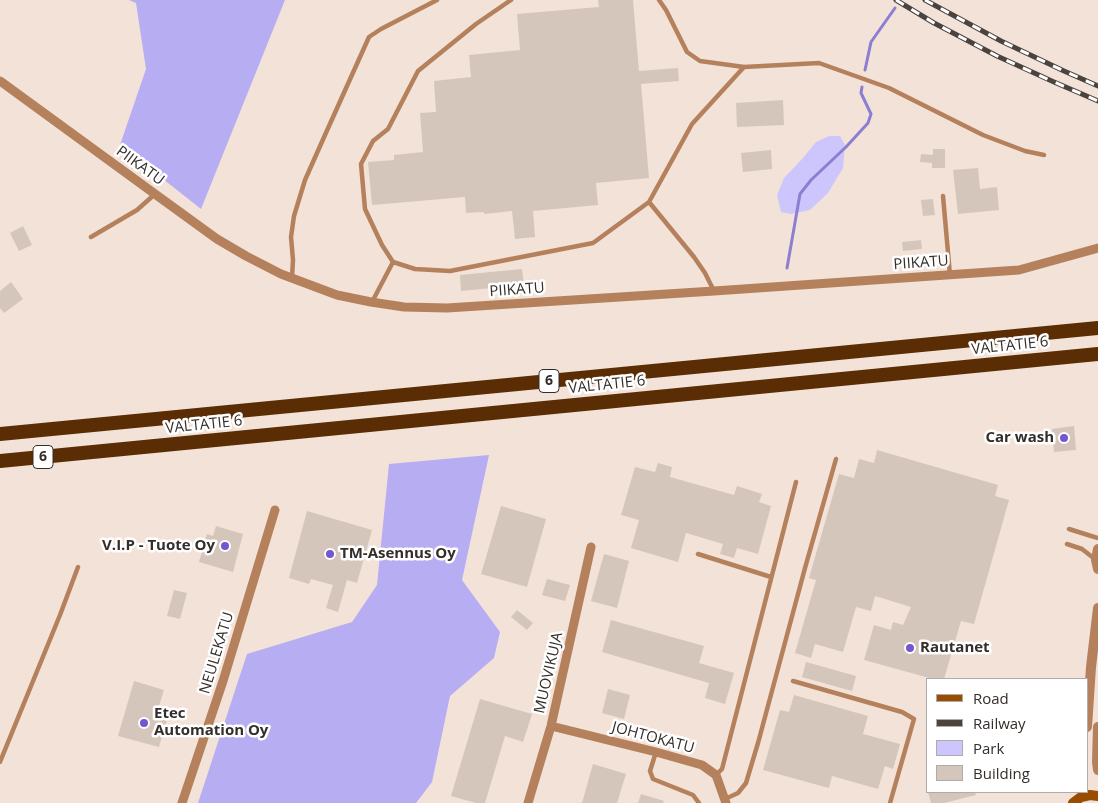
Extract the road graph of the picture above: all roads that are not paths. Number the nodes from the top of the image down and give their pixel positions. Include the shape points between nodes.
1 (437, 0) edge
2 (511, 0) edge
3 (659, 0) edge
4 (744, 67) junction
5 (0, 81) edge
6 (1044, 155) dead end
7 (155, 194) junction
8 (943, 196) dead end
9 (649, 202) junction
10 (91, 237) dead end
11 (1098, 248) edge
12 (393, 262) junction
13 (950, 275) junction
14 (292, 278) junction
15 (714, 291) junction
16 (371, 302) junction
17 (1098, 328) edge
18 (1098, 354) edge
19 (0, 434) edge
20 (836, 459) dead end
21 (0, 461) edge
22 (796, 482) dead end
23 (275, 510) dead end
24 (1070, 529) dead end
25 (1098, 538) edge
26 (1067, 544) dead end
27 (591, 547) dead end
28 (698, 554) dead end
29 (1097, 559) edge
30 (78, 567) dead end
31 (771, 577) junction
32 (1098, 608) edge
33 (793, 681) dead end
34 (1088, 707) edge
35 (551, 726) junction
36 (1098, 727) edge
37 (656, 752) junction
38 (0, 762) edge
39 (1098, 770) edge
40 (716, 775) junction
41 (1098, 796) edge
42 (726, 801) edge
43 (1073, 802) edge
44 (182, 803) edge
45 (528, 803) edge
46 (699, 803) edge
47 (890, 803) edge

1 - 14 lane via 370,37 305,180 296,207 291,237
2 - 12 lane via 418,71 388,129 373,141 361,164 365,209
3 - 4 lane via 687,52 700,60
4 - 6 lane via 819,64 889,88 983,134
4 - 9 lane via 692,124
5 - 7 street, PIIKATU
7 - 10 lane via 137,210
7 - 14 street, PIIKATU via 218,239
8 - 13 lane
9 - 12 lane via 593,243 450,270 416,269
9 - 15 lane via 694,257
11 - 13 street, PIIKATU via 1019,270
12 - 16 lane
13 - 15 street, PIIKATU
14 - 16 street, PIIKATU via 337,295
15 - 16 street, PIIKATU via 447,308
17 - 19 highway, VALTATIE 6 / 6
18 - 21 highway, VALTATIE 6 / 6
20 - 42 lane via 746,783
22 - 31 lane
23 - 44 street, NEULEKATU
24 - 25 lane
26 - 29 lane
27 - 35 street, MUOVIKUJA
28 - 31 lane
30 - 38 lane
31 - 40 lane via 722,769
32 - 34 street
33 - 47 lane via 902,712 914,719
35 - 37 street, JOHTOKATU
35 - 45 street, MUOVIKUJA
36 - 39 street
37 - 40 street, JOHTOKATU via 702,765
37 - 46 lane via 650,771 652,779 693,795
40 - 42 street
41 - 43 main road via 1081,797

